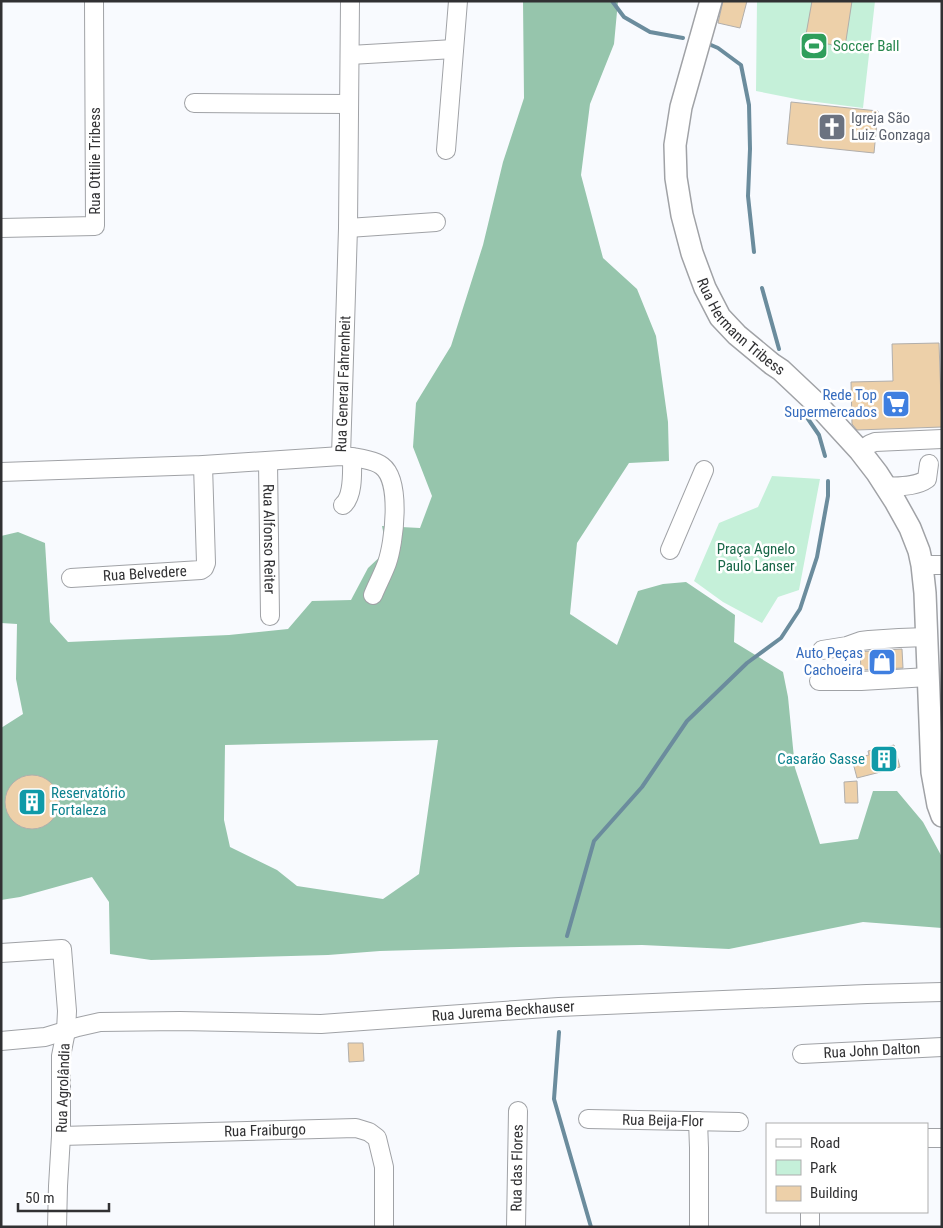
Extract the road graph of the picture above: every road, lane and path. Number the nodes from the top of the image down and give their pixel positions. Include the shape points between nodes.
1 (94, 1) edge
2 (350, 1) edge
3 (458, 1) edge
4 (710, 1) edge
5 (454, 49) junction
6 (350, 56) junction
7 (194, 103) dead end
8 (349, 104) junction
9 (446, 150) dead end
10 (436, 222) dead end
11 (1, 228) edge
12 (348, 228) junction
13 (942, 439) edge
14 (860, 451) junction
15 (347, 456) junction
16 (268, 460) junction
17 (928, 464) dead end
18 (202, 465) junction
19 (704, 470) dead end
20 (1, 472) edge
21 (885, 487) junction
22 (343, 505) dead end
23 (670, 550) dead end
24 (932, 565) edge
25 (71, 578) dead end
26 (373, 595) dead end
27 (270, 616) dead end
28 (927, 637) junction
29 (822, 650) dead end
30 (928, 677) junction
31 (819, 681) dead end
32 (935, 702) edge
33 (942, 816) edge
34 (1, 953) edge
35 (942, 992) edge
36 (66, 1031) junction
37 (1, 1041) edge
38 (942, 1047) edge
39 (802, 1054) dead end
40 (518, 1110) dead end
41 (588, 1119) dead end
42 (698, 1121) junction
43 (738, 1122) dead end
44 (61, 1136) junction
45 (928, 1138) edge
46 (942, 1138) edge
47 (810, 1213) edge
48 (57, 1227) edge
49 (384, 1227) edge
50 (516, 1227) edge
51 (699, 1227) edge
52 (810, 1227) edge

1 - 11 street, Rua Ottilie Tribess via 95,226
2 - 6 street, Rua General Fahrenheit
3 - 5 street
4 - 14 main road, Rua Hermann Tribess via 681,107 675,145 676,178 692,253 720,316 737,335 804,391
5 - 6 street
5 - 9 street
6 - 8 street, Rua General Fahrenheit
7 - 8 street
8 - 12 street, Rua General Fahrenheit
10 - 12 street
12 - 15 street, Rua General Fahrenheit
13 - 14 street via 875,442
14 - 21 main road, Rua Hermann Tribess
15 - 16 street, Rua General Fahrenheit
15 - 22 street via 352,477
15 - 26 street via 383,466 394,486 392,538 387,562
16 - 18 street, Rua General Fahrenheit
16 - 27 street, Rua Alfonso Reiter
17 - 21 street via 927,479 923,482
18 - 20 street, Rua General Fahrenheit
18 - 25 street, Rua Belvedere via 204,568
19 - 23 street
21 - 24 main road, Rua Hermann Tribess via 910,528 919,552
24 - 28 main road, Rua Hermann Tribess via 925,593
28 - 29 street via 869,640
28 - 30 main road, Rua Hermann Tribess
30 - 31 street
30 - 32 main road, Rua Hermann Tribess
32 - 33 main road, Rua Hermann Tribess via 932,772
34 - 36 street, Rua Agrolândia via 62,949
35 - 36 street, Rua Jurema Beckhauser via 560,1007 321,1024 100,1022
36 - 37 street, Rua Jurema Beckhauser via 45,1037
36 - 44 street, Rua Agrolândia via 62,1056
38 - 39 street, Rua John Dalton
40 - 50 street, Rua das Flores
41 - 42 street, Rua Beija-Flor
42 - 43 street, Rua Beija-Flor
42 - 51 street
44 - 48 street, Rua Agrolândia
44 - 49 street, Rua Fraiburgo via 356,1128 378,1138 384,1167
45 - 46 street
47 - 52 street

